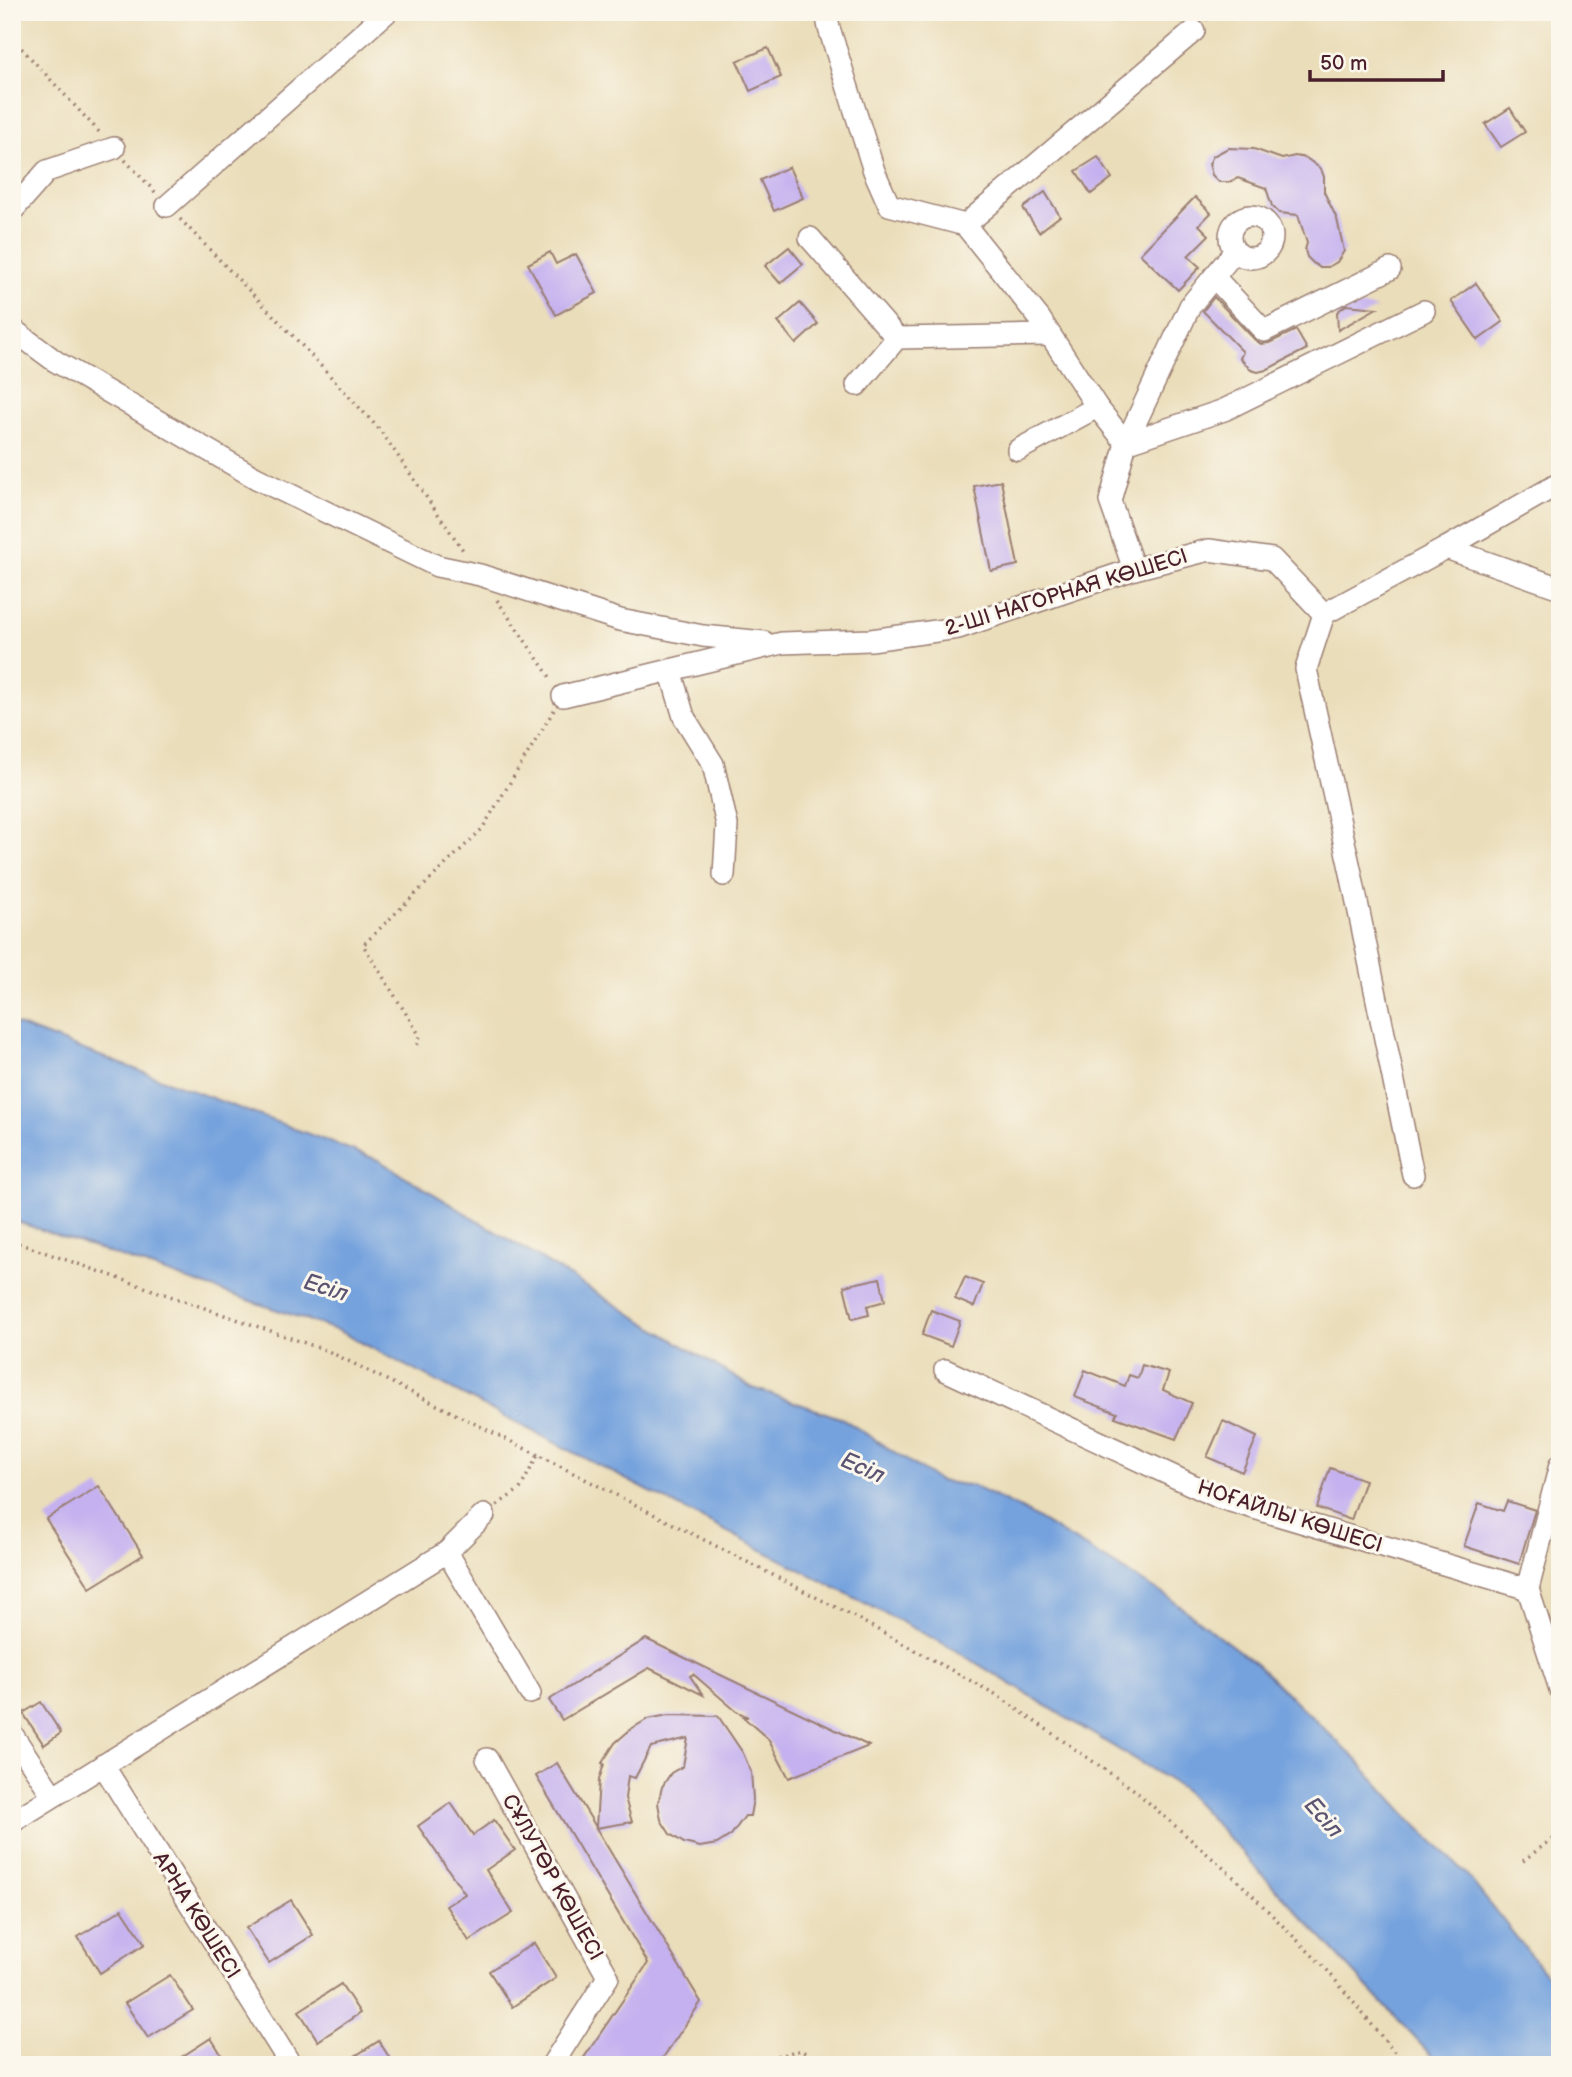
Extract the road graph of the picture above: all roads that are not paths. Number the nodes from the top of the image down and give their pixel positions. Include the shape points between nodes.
1 (387, 12) edge
2 (826, 12) edge
3 (1194, 31) dead end
4 (114, 148) road end
5 (167, 205) road end
6 (12, 211) edge
7 (965, 225) junction
8 (810, 238) dead end
9 (1235, 251) dead end
10 (1390, 269) dead end
11 (1214, 277) junction
12 (1424, 311) dead end
13 (12, 329) edge
14 (1050, 335) junction
15 (897, 338) junction
16 (857, 385) dead end
17 (1097, 407) junction
18 (1126, 443) junction
19 (1018, 450) dead end
20 (1560, 483) edge
21 (1446, 548) junction
22 (1134, 569) junction
23 (1560, 588) edge
24 (1324, 614) junction
25 (782, 643) junction
26 (670, 670) junction
27 (563, 696) road end
28 (724, 875) dead end
29 (1413, 1175) dead end
30 (945, 1370) dead end
31 (1560, 1465) edge
32 (484, 1515) road end
33 (447, 1552) junction
34 (1528, 1589) junction
35 (1560, 1689) edge
36 (530, 1693) dead end
37 (12, 1734) edge
38 (487, 1759) dead end
39 (103, 1765) junction
40 (53, 1796) junction
41 (12, 1822) edge
42 (291, 2065) edge
43 (552, 2065) edge

1 - 5 street
2 - 7 street via 874,171 889,205
3 - 7 street
4 - 6 street via 47,171
7 - 14 street
8 - 15 street
9 - 11 street
10 - 11 street via 1264,331
11 - 18 street via 1191,306
12 - 18 street via 1224,410
13 - 25 street via 55,362 256,478 437,566 480,575 620,620 703,636
14 - 15 street
14 - 17 street
15 - 16 street
17 - 18 street
17 - 19 street
18 - 22 street via 1110,501
20 - 21 street
21 - 23 street
21 - 24 street
22 - 24 street, 2-ШІ НАГОРНАЯ КӨШЕСІ via 1209,550 1272,559
22 - 25 street, 2-ШІ НАГОРНАЯ КӨШЕСІ via 958,628 871,640
24 - 29 street via 1306,669
25 - 26 street, 2-ШІ НАГОРНАЯ КӨШЕСІ
26 - 27 street, 2-ШІ НАГОРНАЯ КӨШЕСІ
26 - 28 street via 684,717 713,764 727,825
30 - 34 street, НОҒАЙЛЫ КӨШЕСІ via 1220,1498
31 - 34 street
32 - 33 street
33 - 36 street
33 - 39 street
34 - 35 street
37 - 40 street
38 - 43 street, СҰЛУТӨР КӨШЕСІ via 608,1977
39 - 40 street
39 - 42 street, АРНА КӨШЕСІ
40 - 41 street

